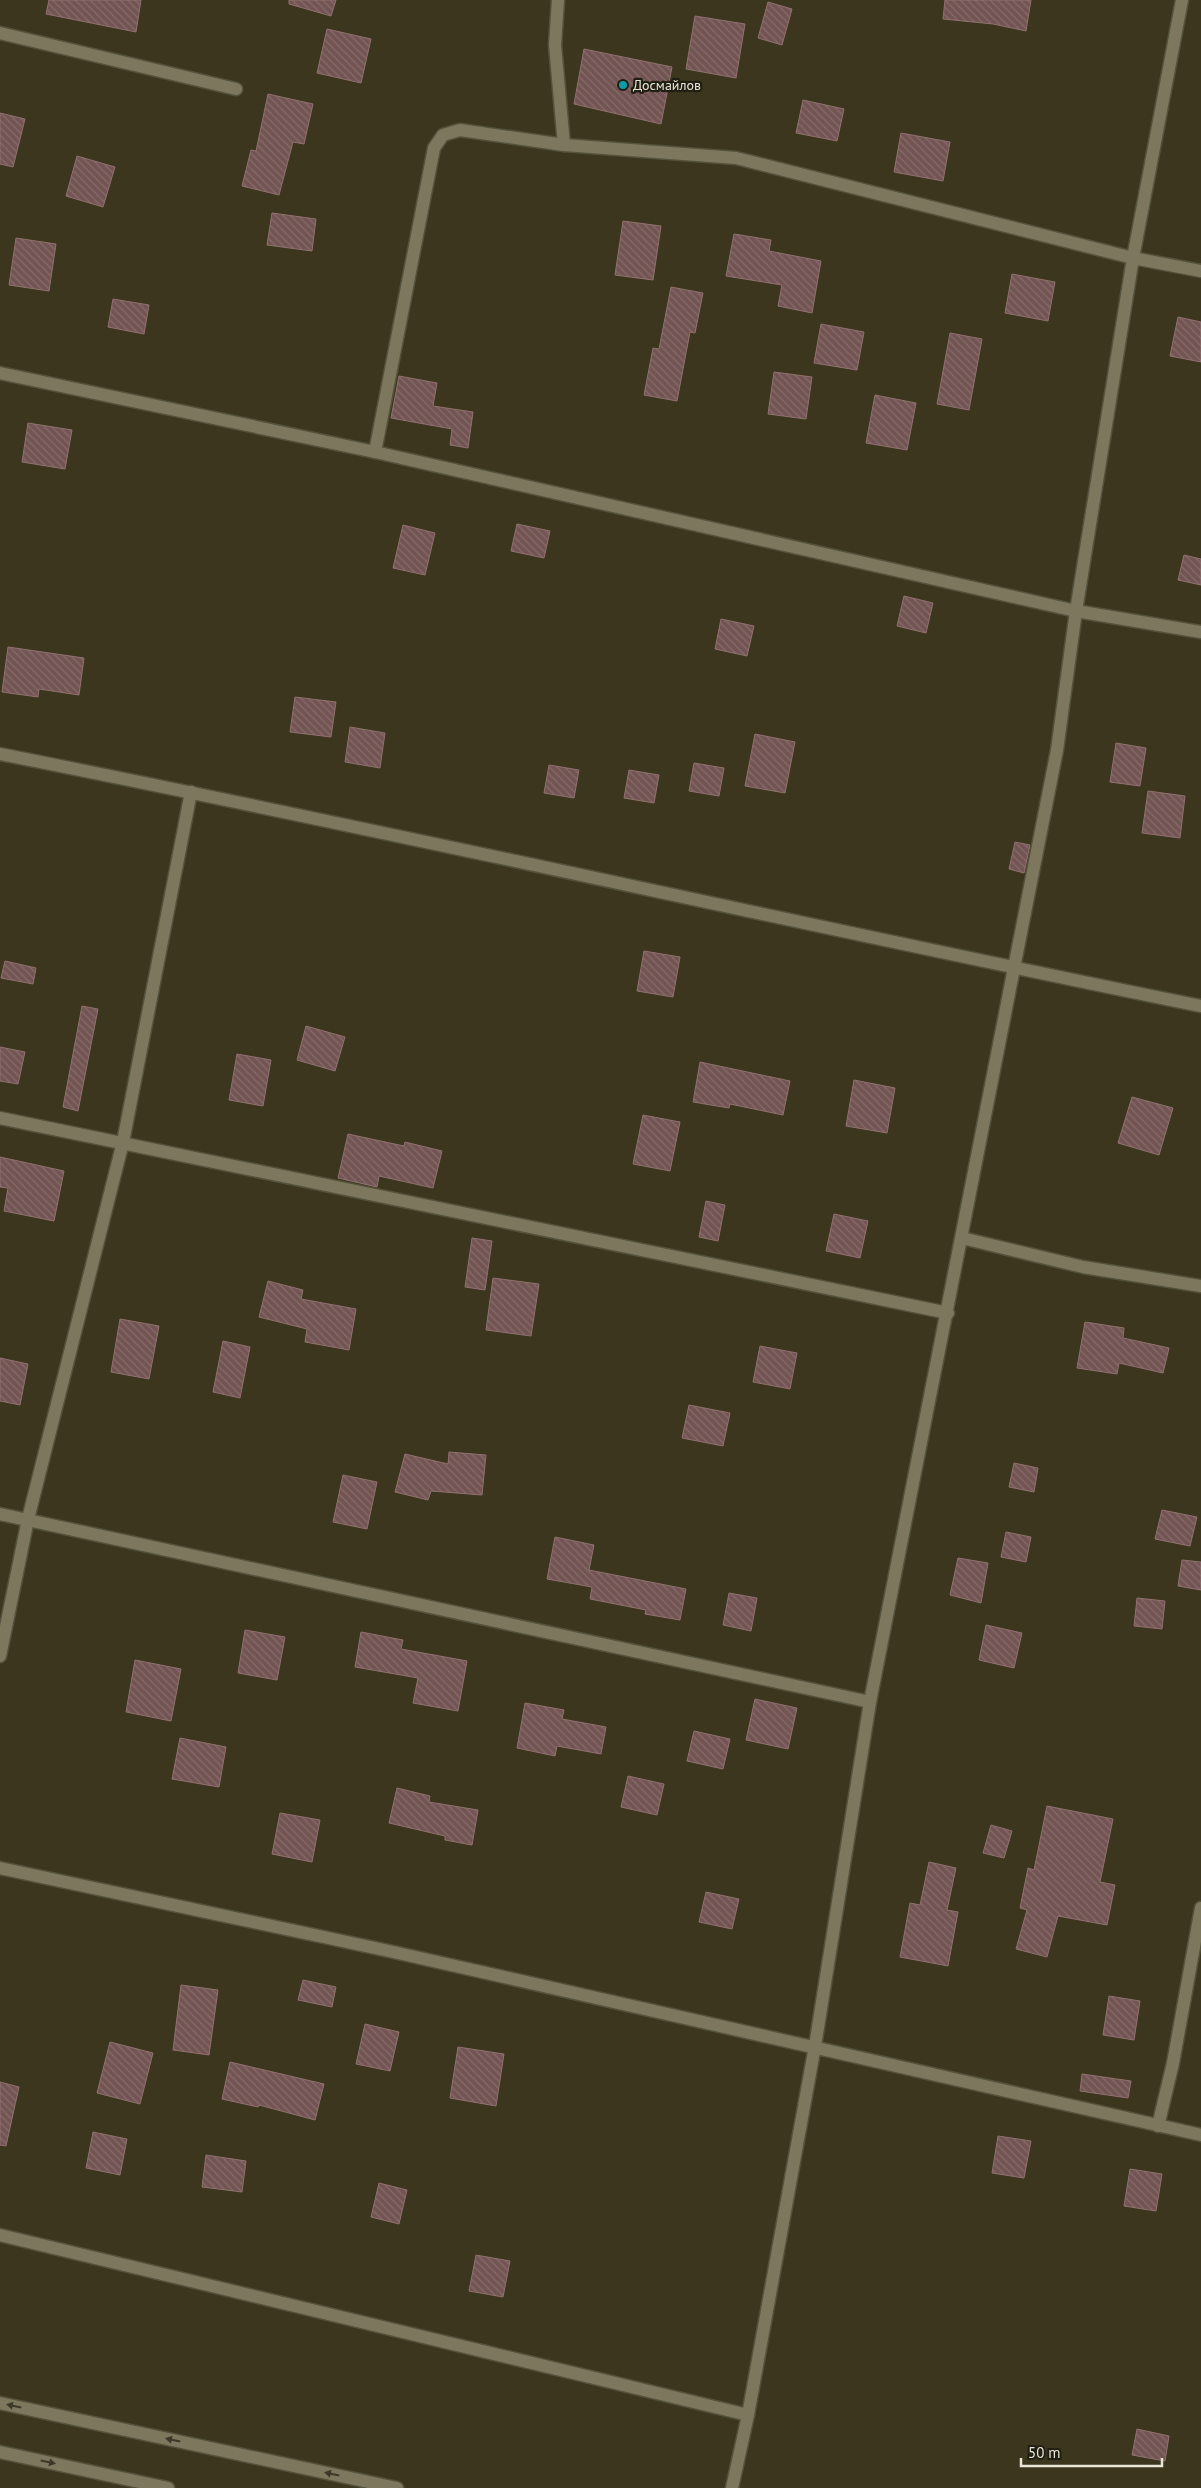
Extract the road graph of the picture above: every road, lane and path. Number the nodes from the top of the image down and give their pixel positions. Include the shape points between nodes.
1 (558, 0) edge
2 (1182, 0) edge
3 (0, 33) edge
4 (236, 89) dead end
5 (564, 145) junction
6 (1133, 258) junction
7 (1201, 271) edge
8 (0, 373) edge
9 (375, 452) junction
10 (1076, 612) junction
11 (1201, 632) edge
12 (0, 754) edge
13 (191, 792) junction
14 (1014, 968) junction
15 (1201, 1006) edge
16 (0, 1118) edge
17 (123, 1142) junction
18 (962, 1238) junction
19 (1201, 1286) edge
20 (948, 1313) junction
21 (0, 1514) edge
22 (28, 1519) junction
23 (0, 1656) edge
24 (870, 1702) junction
25 (0, 1868) edge
26 (1201, 1908) edge
27 (816, 2046) junction
28 (1158, 2126) junction
29 (1201, 2135) edge
30 (0, 2235) edge
31 (0, 2403) edge
32 (748, 2415) junction
33 (0, 2452) edge
34 (168, 2488) edge
35 (397, 2488) edge
36 (732, 2488) edge

1 - 5 street via 555,45
2 - 6 street
3 - 4 street
5 - 6 street via 736,158
5 - 9 street via 460,130 443,134 434,148
6 - 7 street
6 - 10 street
8 - 9 street
9 - 10 street
10 - 11 street
10 - 14 street via 1057,750
12 - 13 street
13 - 14 street
13 - 17 street
14 - 15 street
14 - 18 street
16 - 17 street
17 - 20 street
17 - 22 street
18 - 19 street via 1083,1267
18 - 20 street
20 - 24 street
21 - 22 street
22 - 23 street
22 - 24 street
24 - 27 street
25 - 27 street
26 - 28 street via 1173,2063
27 - 28 street
27 - 32 street
28 - 29 street
30 - 32 street
35 -> 31 street
32 - 36 street
33 -> 34 street

